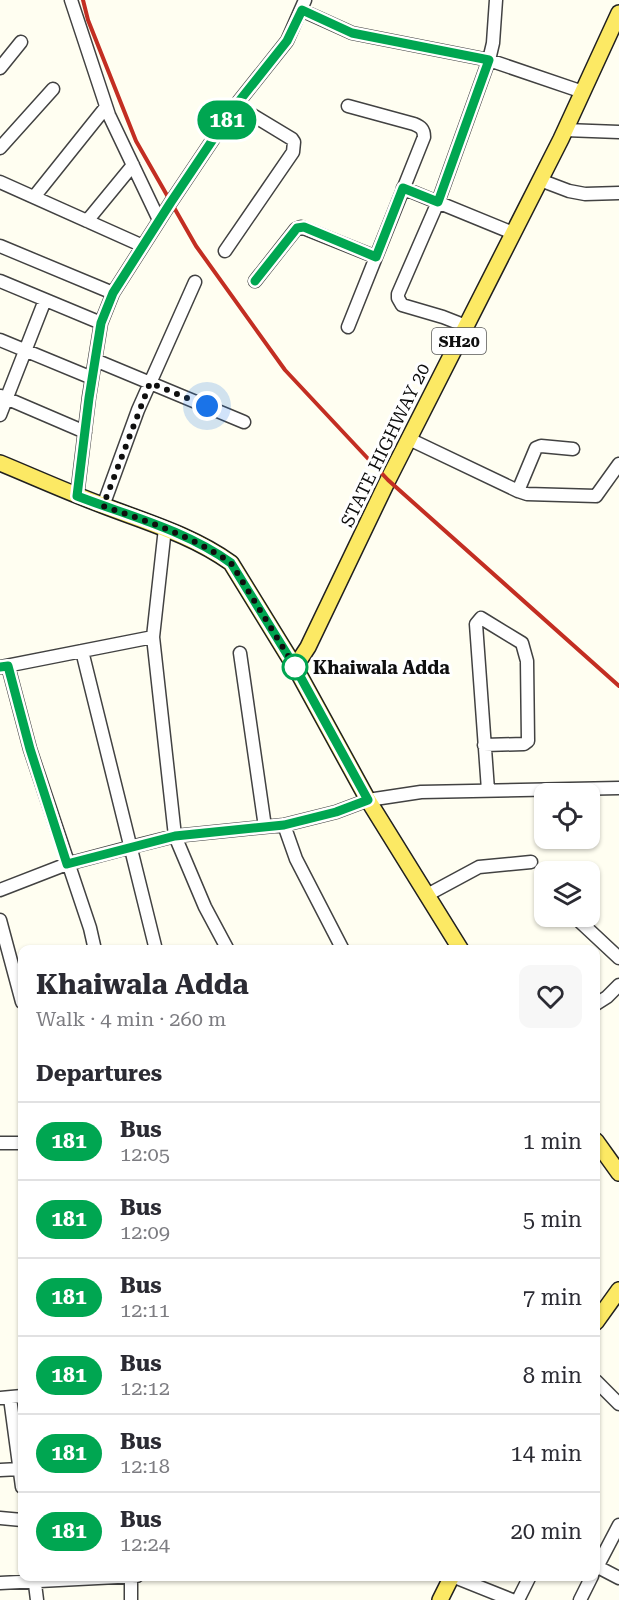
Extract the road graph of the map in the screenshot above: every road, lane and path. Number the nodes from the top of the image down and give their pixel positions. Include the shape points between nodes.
1 (71, 0) edge
2 (496, 0) edge
3 (303, 5) edge
4 (619, 13) edge
5 (21, 42) dead end
6 (489, 60) junction
7 (0, 68) edge
8 (53, 90) dead end
9 (583, 92) junction
10 (236, 105) junction
11 (348, 106) dead end
12 (106, 107) junction
13 (565, 130) junction
14 (619, 132) edge
15 (0, 148) edge
16 (133, 165) junction
17 (540, 180) junction
18 (0, 182) edge
19 (403, 188) junction
20 (619, 193) edge
21 (34, 197) junction
22 (438, 202) junction
23 (159, 220) junction
24 (87, 221) junction
25 (513, 233) junction
26 (0, 246) edge
27 (143, 246) junction
28 (225, 251) dead end
29 (376, 257) junction
30 (0, 281) edge
31 (255, 281) dead end
32 (195, 282) dead end
33 (113, 293) junction
34 (45, 300) junction
35 (101, 323) junction
36 (466, 326) junction
37 (348, 327) dead end
38 (0, 340) edge
39 (24, 350) junction
40 (95, 360) junction
41 (92, 378) junction
42 (150, 383) junction
43 (3, 397) edge
44 (0, 415) edge
45 (244, 422) dead end
46 (85, 432) junction
47 (409, 439) junction
48 (573, 449) dead end
49 (0, 463) edge
50 (619, 464) edge
51 (518, 491) junction
52 (77, 496) junction
53 (103, 506) junction
54 (165, 528) junction
55 (153, 637) junction
56 (82, 651) junction
57 (240, 653) dead end
58 (4, 667) edge
59 (295, 667) junction
60 (484, 745) junction
61 (619, 788) edge
62 (488, 790) junction
63 (368, 800) junction
64 (284, 825) junction
65 (265, 827) junction
66 (175, 836) junction
67 (130, 847) junction
68 (531, 862) dead end
69 (67, 864) junction
70 (0, 890) edge
71 (427, 895) junction
72 (0, 920) edge
73 (586, 927) edge
74 (93, 945) edge
75 (155, 945) edge
76 (225, 945) edge
77 (340, 945) edge
78 (458, 945) edge
79 (619, 958) edge
80 (619, 985) edge
81 (18, 987) edge
82 (600, 1001) edge
83 (0, 1143) edge
84 (18, 1143) edge
85 (600, 1146) edge
86 (619, 1173) edge
87 (619, 1290) edge
88 (600, 1316) edge
89 (600, 1386) edge
90 (11, 1397) edge
91 (619, 1404) edge
92 (18, 1453) edge
93 (18, 1469) edge
94 (0, 1470) edge
95 (0, 1518) edge
96 (18, 1520) edge
97 (619, 1525) edge
98 (600, 1560) edge
99 (600, 1571) edge
100 (619, 1578) edge
101 (18, 1581) edge
102 (34, 1581) edge
103 (131, 1581) edge
104 (450, 1581) edge
105 (464, 1581) edge
106 (528, 1581) edge
107 (589, 1581) edge
108 (0, 1583) edge
109 (37, 1600) edge
110 (131, 1600) edge
111 (440, 1600) edge
112 (512, 1600) edge
113 (518, 1600) edge
114 (580, 1600) edge

1 - 12 street
2 - 6 street
3 - 6 street via 352,33
3 - 10 street via 287,41
4 - 9 main road, STATE HIGHWAY 20 / SH20
5 - 7 street
6 - 9 street
6 - 22 street
8 - 15 street
9 - 13 main road, STATE HIGHWAY 20 / SH20
10 - 23 street
10 - 28 street via 292,139 295,147
11 - 19 street via 422,128 424,136
12 - 16 street
12 - 21 street
13 - 14 street
13 - 17 main road, STATE HIGHWAY 20 / SH20
16 - 23 street
16 - 24 street
17 - 20 street via 585,194
17 - 25 main road, STATE HIGHWAY 20 / SH20
18 - 21 street
19 - 22 street
19 - 29 street
21 - 24 street
22 - 25 street
22 - 36 street via 398,298 402,305
23 - 27 street
24 - 27 street
25 - 36 main road, STATE HIGHWAY 20 / SH20
26 - 33 street
27 - 33 street
29 - 31 street via 300,227
29 - 37 street
30 - 34 street
32 - 42 street
33 - 35 street
34 - 35 street
34 - 39 street
35 - 40 street
36 - 47 main road, STATE HIGHWAY 20 / SH20
38 - 39 street
39 - 41 street
39 - 43 street
40 - 41 street
40 - 42 street
41 - 46 street
42 - 45 street
42 - 53 street
43 - 44 street
43 - 46 street
46 - 52 street
47 - 51 street
47 - 59 main road, STATE HIGHWAY 20 / SH20
48 - 51 street via 536,447
49 - 52 main road
50 - 51 street via 594,496
52 - 53 main road
53 - 54 main road
54 - 55 street
54 - 59 main road via 231,563
55 - 56 street
55 - 66 street
56 - 58 street
56 - 67 street
57 - 65 street
58 - 69 street
59 - 63 main road
60 - 60 street via 476,624 481,618 524,646 530,739 527,743
60 - 62 street
61 - 62 street
62 - 63 street via 422,792
63 - 64 street
63 - 71 main road
64 - 65 street
64 - 77 street via 296,859
65 - 66 street
66 - 67 street
66 - 76 street
67 - 69 street
67 - 75 street
68 - 71 street via 479,867
69 - 70 street
69 - 74 street
71 - 78 main road
72 - 81 street
73 - 79 street
80 - 82 street
83 - 84 street
85 - 86 main road
87 - 88 main road
89 - 91 street
90 - 92 street
93 - 94 street
95 - 96 street
97 - 98 street
99 - 100 street
101 - 108 street
102 - 109 street
103 - 110 street
104 - 111 main road
105 - 112 street
106 - 113 street
107 - 114 street

